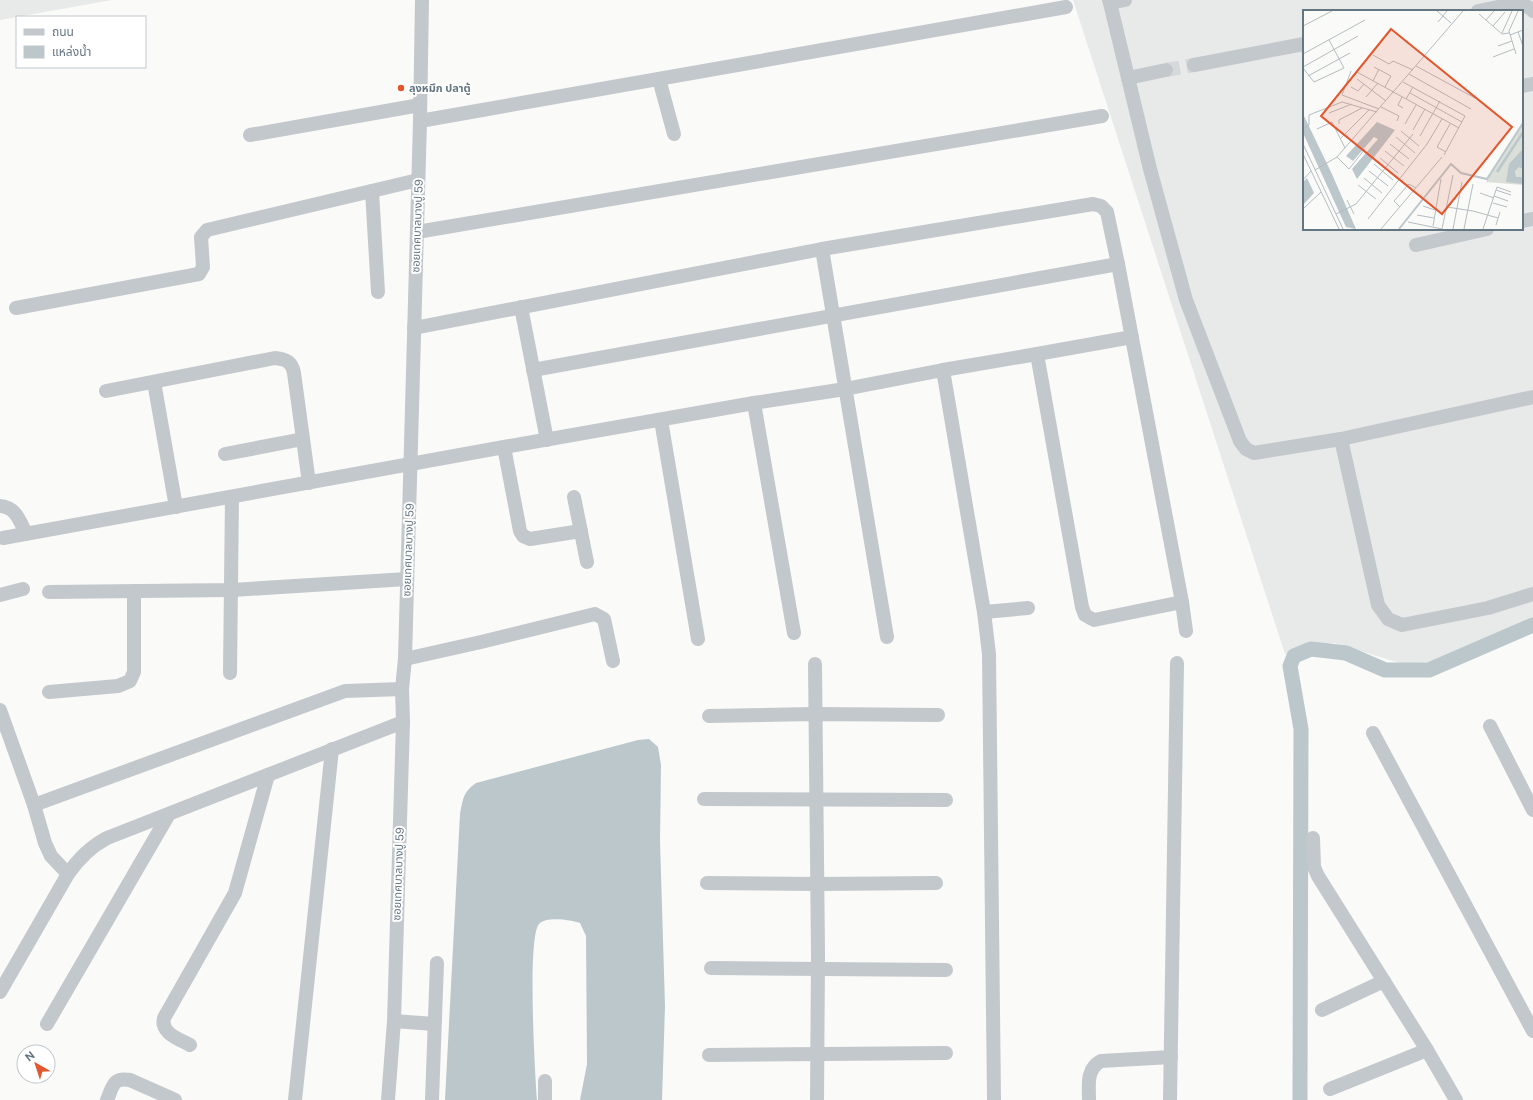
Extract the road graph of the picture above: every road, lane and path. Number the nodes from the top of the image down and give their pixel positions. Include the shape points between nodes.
1 (422, 0) edge
2 (1125, 0) edge
3 (1109, 2) edge
4 (1066, 7) dead end
5 (1483, 10) edge
6 (1533, 11) edge
7 (1303, 44) edge
8 (1194, 65) tunnel mouth
9 (1166, 70) tunnel mouth
10 (1128, 78) junction
11 (659, 79) junction
12 (1533, 84) edge
13 (1523, 86) edge
14 (420, 105) junction
15 (1102, 116) dead end
16 (420, 122) junction
17 (674, 134) dead end
18 (250, 135) dead end
19 (418, 180) junction
20 (372, 191) junction
21 (1533, 219) edge
22 (1523, 221) edge
23 (1483, 230) edge
24 (417, 232) junction
25 (1416, 245) dead end
26 (822, 249) junction
27 (1118, 264) junction
28 (378, 292) dead end
29 (521, 307) junction
30 (16, 308) dead end
31 (833, 315) junction
32 (414, 328) junction
33 (1132, 336) junction
34 (1037, 354) junction
35 (533, 370) junction
36 (943, 370) junction
37 (154, 382) junction
38 (845, 389) junction
39 (106, 391) dead end
40 (1533, 397) edge
41 (754, 403) junction
42 (661, 420) junction
43 (303, 439) junction
44 (1341, 439) junction
45 (547, 440) junction
46 (504, 447) junction
47 (225, 454) dead end
48 (410, 464) junction
49 (309, 483) junction
50 (232, 497) junction
51 (574, 497) dead end
52 (0, 506) edge
53 (176, 507) junction
54 (581, 531) junction
55 (26, 534) junction
56 (3, 538) dead end
57 (587, 562) dead end
58 (407, 579) junction
59 (23, 589) dead end
60 (232, 590) junction
61 (134, 591) junction
62 (49, 592) dead end
63 (1533, 594) edge
64 (0, 595) edge
65 (1182, 602) junction
66 (1028, 608) dead end
67 (984, 612) junction
68 (1186, 631) dead end
69 (794, 632) dead end
70 (887, 637) dead end
71 (698, 639) dead end
72 (405, 658) junction
73 (613, 661) dead end
74 (1177, 663) dead end
75 (815, 664) dead end
76 (230, 673) dead end
77 (402, 689) junction
78 (49, 692) dead end
79 (0, 710) edge
80 (815, 714) junction
81 (709, 716) dead end
82 (938, 716) dead end
83 (403, 722) junction
84 (1490, 726) dead end
85 (1373, 733) dead end
86 (332, 749) junction
87 (268, 775) junction
88 (704, 799) dead end
89 (816, 800) junction
90 (946, 800) dead end
91 (34, 805) junction
92 (1533, 810) edge
93 (169, 814) junction
94 (1313, 838) dead end
95 (68, 874) junction
96 (707, 883) dead end
97 (936, 883) dead end
98 (817, 884) junction
99 (437, 962) dead end
100 (711, 968) dead end
101 (817, 969) junction
102 (946, 970) dead end
103 (1384, 981) junction
104 (0, 992) edge
105 (1322, 1010) dead end
106 (1529, 1013) edge
107 (394, 1021) junction
108 (47, 1024) dead end
109 (434, 1024) junction
110 (1533, 1031) edge
111 (190, 1045) dead end
112 (1427, 1050) junction
113 (946, 1053) dead end
114 (709, 1054) dead end
115 (817, 1054) junction
116 (1171, 1057) junction
117 (545, 1081) dead end
118 (1330, 1089) dead end
119 (107, 1100) edge
120 (175, 1100) edge
121 (295, 1100) edge
122 (388, 1100) edge
123 (432, 1100) edge
124 (545, 1100) edge
125 (817, 1100) edge
126 (994, 1100) edge
127 (1089, 1100) edge
128 (1170, 1100) edge
129 (1456, 1100) edge

1 - 14 street, ซอยเทศบาลบางปู 59
2 - 3 street
3 - 10 street
4 - 11 street
5 - 6 street via 1519,3
7 - 8 street
9 - 10 street
10 - 44 street via 1186,300 1240,441 1246,449 1254,453
11 - 16 street
11 - 17 street
12 - 13 street
14 - 16 street, ซอยเทศบาลบางปู 59
14 - 18 street
15 - 24 street
16 - 19 street, ซอยเทศบาลบางปู 59
19 - 20 street
19 - 24 street, ซอยเทศบาลบางปู 59
20 - 28 street
20 - 30 street via 207,230 201,237 203,267 199,274
21 - 22 street
23 - 25 street
24 - 32 street, ซอยเทศบาลบางปู 59
26 - 27 street via 1093,204 1101,206 1107,212
26 - 29 street
26 - 31 street
27 - 31 street
27 - 33 street
29 - 32 street
29 - 35 street
31 - 35 street
31 - 38 street
32 - 48 street, ซอยเทศบาลบางปู 59
33 - 34 street
33 - 65 street
34 - 36 street
34 - 65 street via 1085,615 1094,620
35 - 45 street
36 - 38 street
36 - 67 street
37 - 39 street
37 - 43 street via 275,358 289,361 293,366
37 - 53 street
38 - 41 street
38 - 70 street
40 - 44 street
41 - 42 street
41 - 69 street
42 - 45 street
42 - 71 street
43 - 47 street
43 - 49 street
44 - 63 street via 1378,605 1388,619 1402,625 1488,608
45 - 46 street
46 - 48 street
46 - 54 street via 523,536 530,539
48 - 49 street
48 - 58 street, ซอยเทศบาลบางปู 59
49 - 50 street
50 - 53 street
50 - 60 street
51 - 54 street
52 - 55 street via 6,506 18,515
53 - 55 street
54 - 57 street
55 - 56 street
58 - 60 street
58 - 72 street, ซอยเทศบาลบางปู 59
59 - 64 street
60 - 61 street
60 - 76 street
61 - 62 street
61 - 78 street via 134,672 130,681 118,686
65 - 68 street
66 - 67 street
67 - 126 street via 988,654
72 - 73 street via 595,614 604,619
72 - 77 street, ซอยเทศบาลบางปู 59
74 - 116 street
75 - 80 street
77 - 83 street, ซอยเทศบาลบางปู 59
77 - 91 street via 345,691
79 - 91 street
80 - 81 street
80 - 82 street
80 - 89 street
83 - 86 street
83 - 107 street, ซอยเทศบาลบางปู 59
84 - 92 street
85 - 106 street
86 - 87 street
86 - 121 street
87 - 93 street
87 - 111 street via 235,893 162,1023 169,1033
88 - 89 street
89 - 90 street
89 - 98 street
91 - 95 street via 51,856
93 - 95 street via 95,844 77,861
93 - 108 street
94 - 103 street via 1314,867 1318,876
95 - 104 street
96 - 98 street
97 - 98 street
98 - 101 street
99 - 109 street
100 - 101 street
101 - 102 street
101 - 115 street
103 - 105 street
103 - 112 street
106 - 110 street
107 - 109 street
107 - 122 street, ซอยเทศบาลบางปู 59
109 - 123 street
112 - 118 street
112 - 129 street
113 - 115 street
114 - 115 street
115 - 125 street
116 - 127 street via 1100,1061 1093,1065 1090,1072
116 - 128 street
117 - 124 street
119 - 120 street via 114,1083 123,1079

